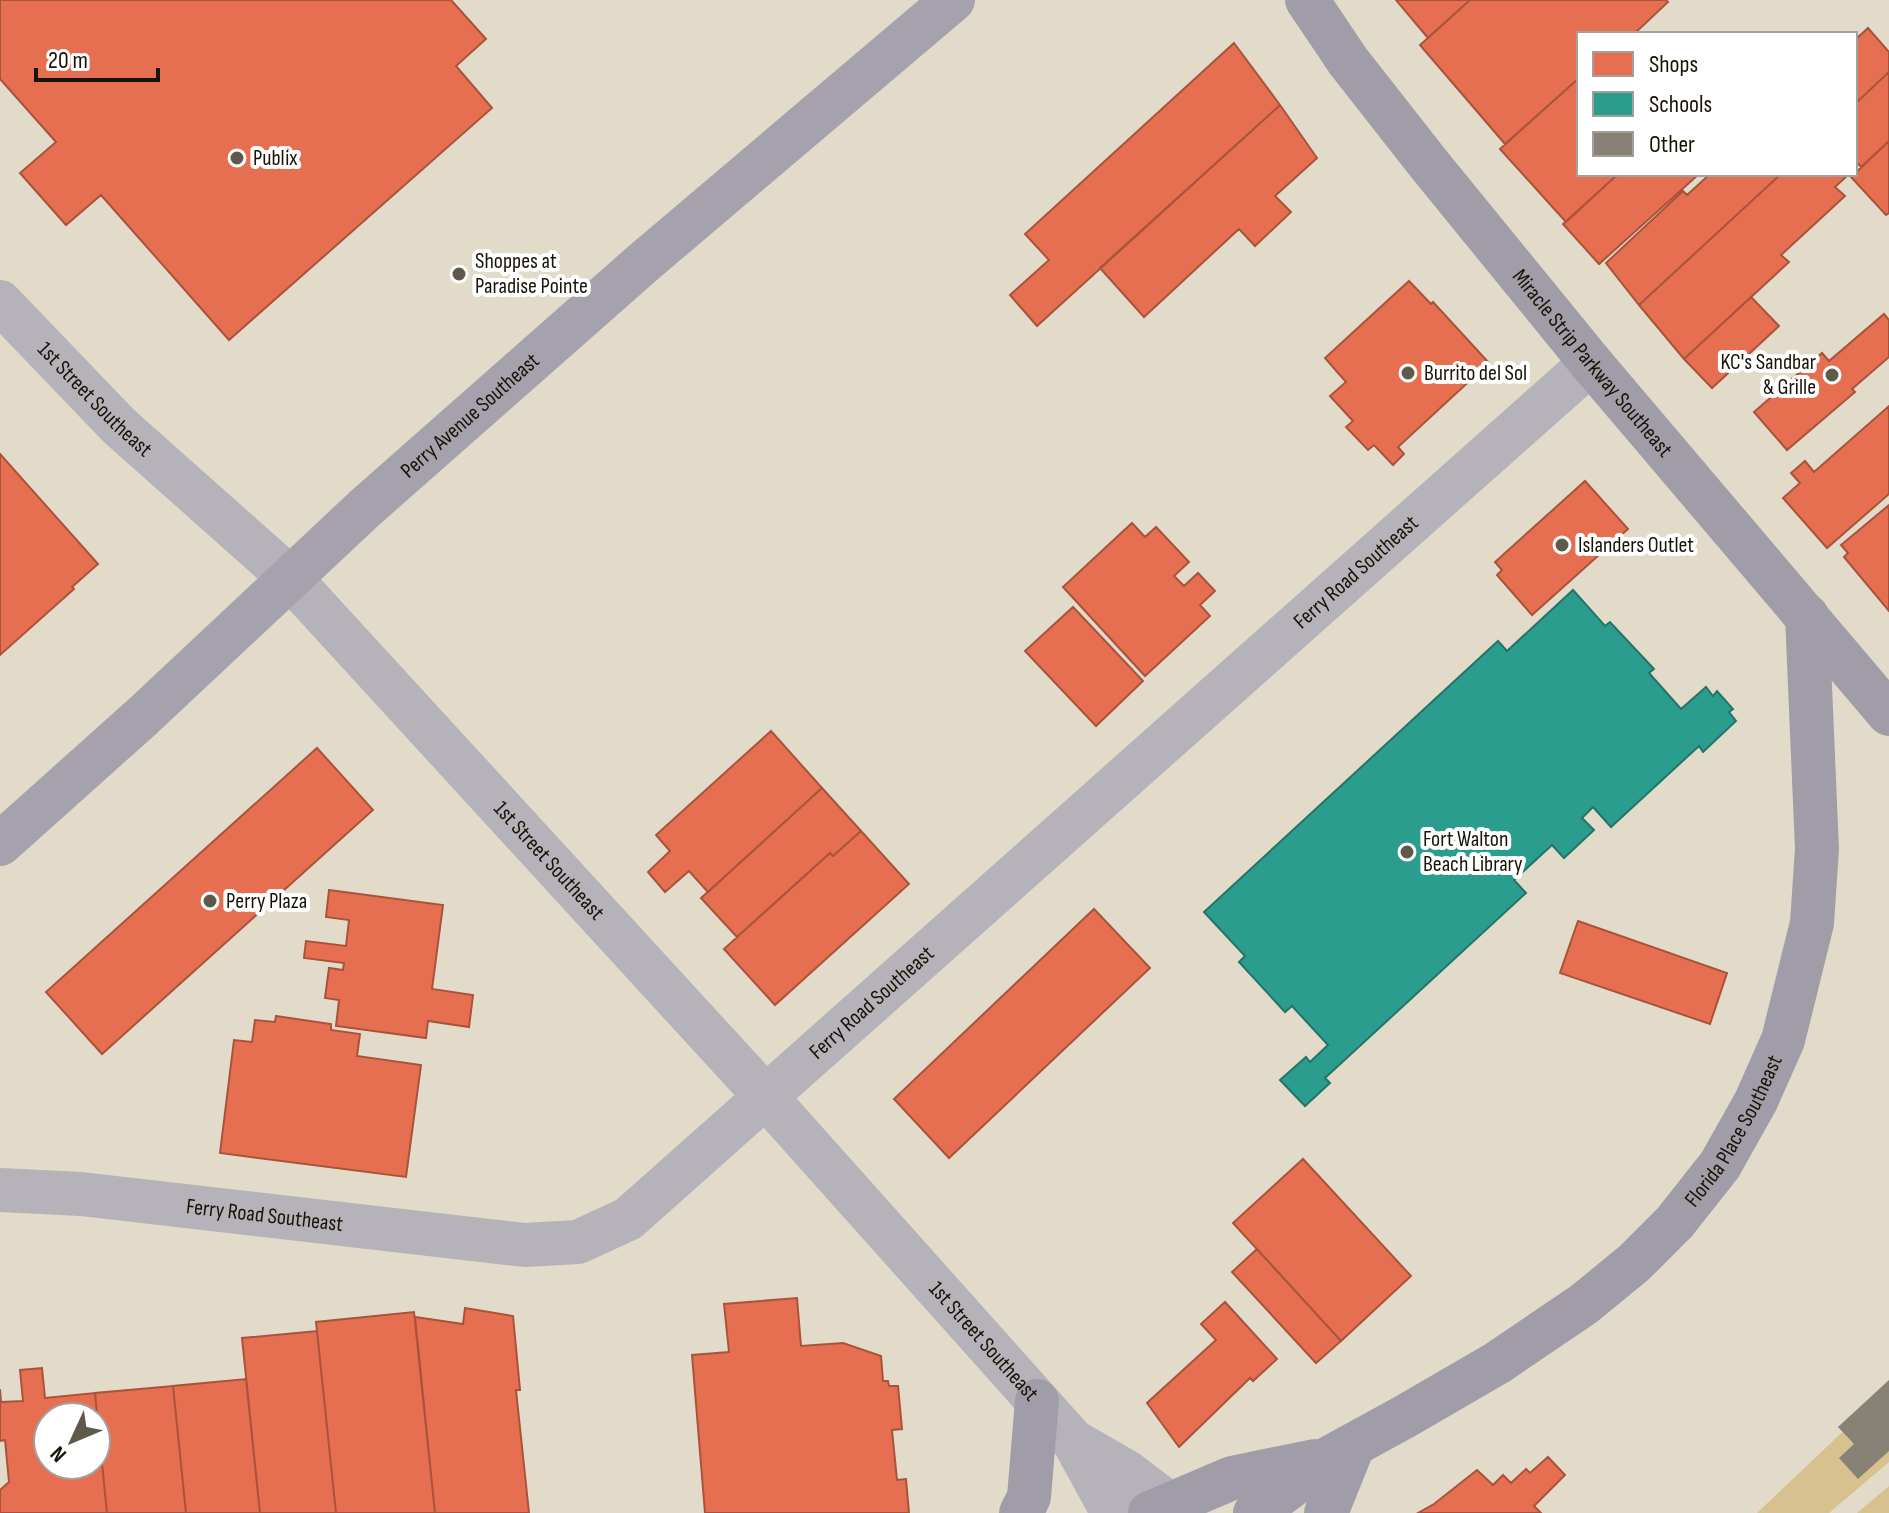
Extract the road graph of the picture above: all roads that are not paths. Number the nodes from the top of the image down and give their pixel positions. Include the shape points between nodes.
1 (953, 0) edge
2 (1307, 0) edge
3 (0, 302) edge
4 (1591, 363) junction
5 (290, 578) junction
6 (1807, 616) junction
7 (1889, 714) edge
8 (0, 844) edge
9 (765, 1096) junction
10 (0, 1190) edge
11 (1037, 1401) junction
12 (1074, 1442) junction
13 (1341, 1452) junction
14 (1166, 1510) edge
15 (1021, 1513) edge
16 (1113, 1513) edge
17 (1255, 1513) edge
18 (1326, 1513) edge

1 - 5 main road, Perry Avenue Southeast via 644,262
2 - 4 highway, Miracle Strip Parkway Southeast via 1348,61
3 - 5 street, 1st Street Southeast via 119,426
4 - 6 highway, Miracle Strip Parkway Southeast
4 - 9 street, Ferry Road Southeast
5 - 8 main road, Perry Avenue Southeast
5 - 9 street, 1st Street Southeast
6 - 7 highway, Miracle Strip Parkway Southeast
6 - 13 highway, Florida Place Southeast via 1817,849 1812,923 1783,1040 1756,1101 1720,1165 1634,1263 1497,1363
9 - 10 street, Ferry Road Southeast via 628,1219 578,1242 525,1245 96,1196
9 - 11 street, 1st Street Southeast
11 - 12 street, 1st Street Southeast
11 - 15 highway via 1029,1497
12 - 14 street via 1127,1472
12 - 16 street
13 - 14 highway via 1232,1478
13 - 17 highway
13 - 18 highway

